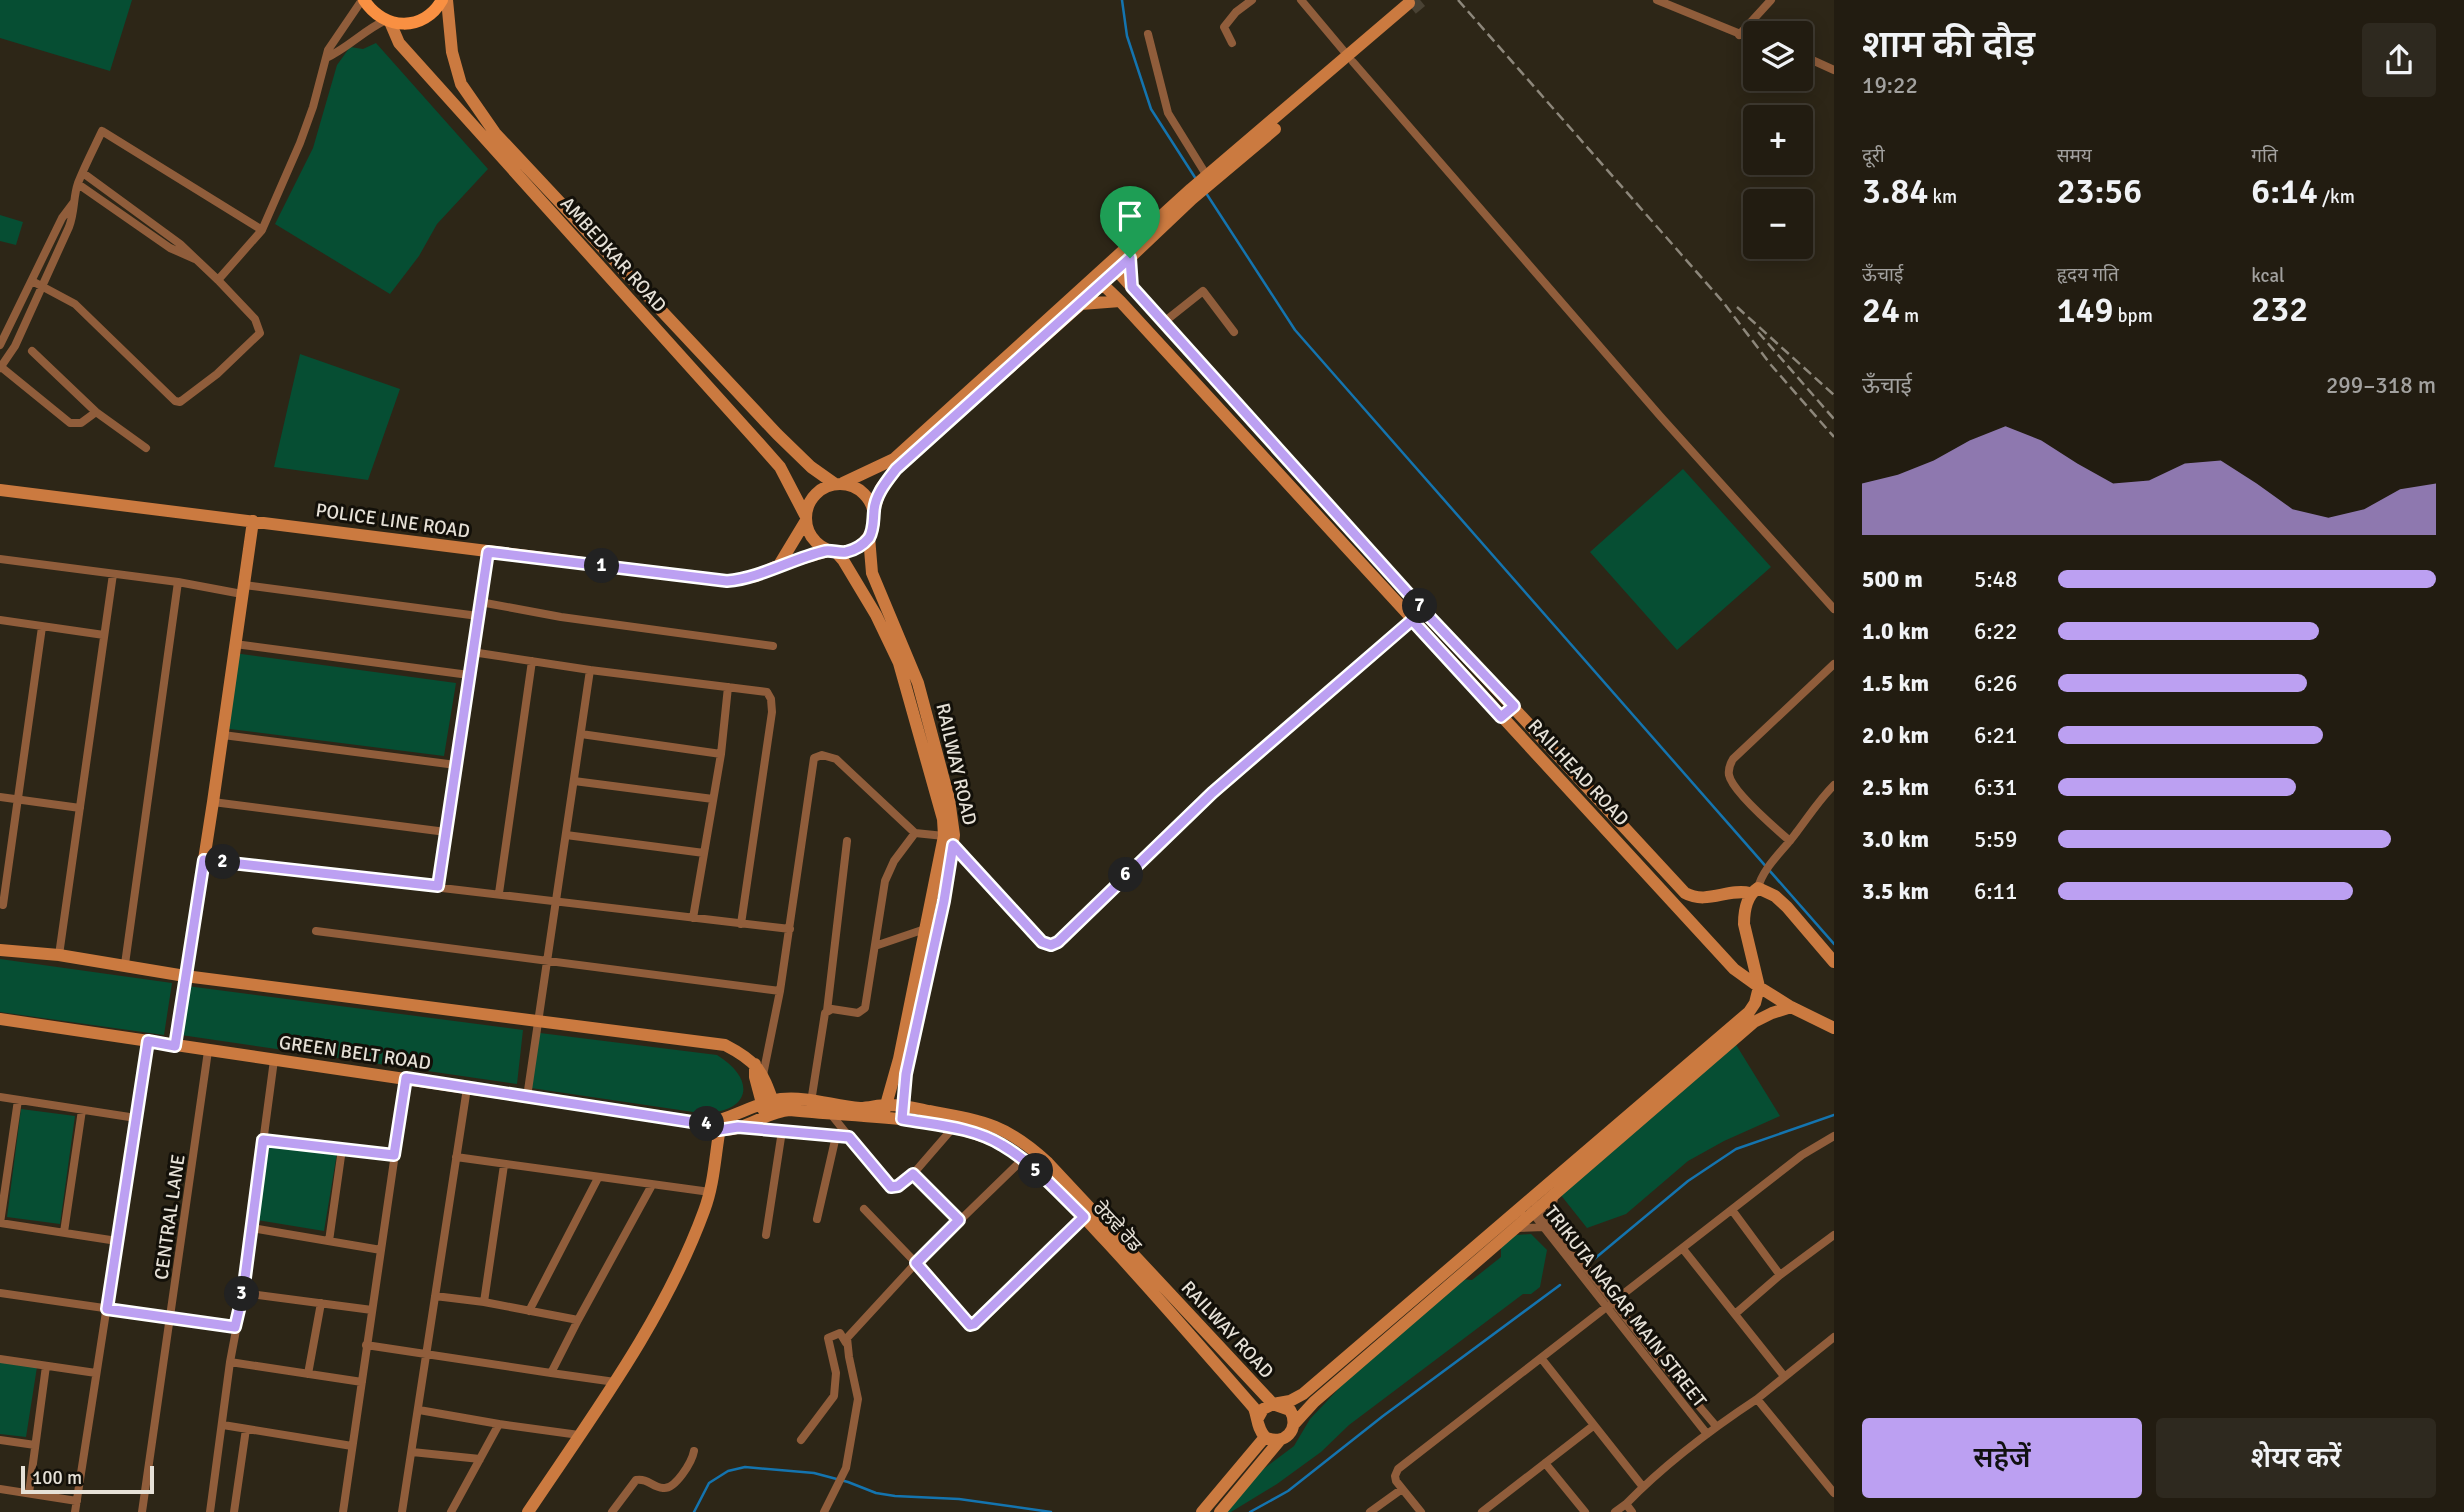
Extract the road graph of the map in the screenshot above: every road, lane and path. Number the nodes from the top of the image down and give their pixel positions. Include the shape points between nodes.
1 (363, 0) edge
2 (445, 0) edge
3 (1252, 0) edge
4 (1301, 0) edge
5 (1657, 0) edge
6 (1771, 0) edge
7 (1411, 6) tunnel mouth
8 (388, 21) junction
9 (1148, 34) dead end
10 (1740, 35) junction
11 (1743, 36) edge
12 (1232, 43) dead end
13 (326, 58) junction
14 (1351, 59) junction
15 (1813, 60) edge
16 (1834, 70) edge
17 (83, 173) junction
18 (1206, 180) junction
19 (78, 184) junction
20 (1193, 195) junction
21 (74, 202) junction
22 (262, 230) junction
23 (1130, 258) junction
24 (195, 259) junction
25 (1114, 267) junction
26 (33, 281) junction
27 (218, 281) junction
28 (1099, 281) junction
29 (43, 285) junction
30 (1132, 287) junction
31 (1120, 301) junction
32 (1082, 304) junction
33 (1164, 322) junction
34 (1234, 332) dead end
35 (0, 345) edge
36 (32, 351) dead end
37 (0, 367) edge
38 (96, 412) junction
39 (146, 448) dead end
40 (839, 484) junction
41 (0, 490) edge
42 (874, 510) junction
43 (805, 519) junction
44 (253, 521) junction
45 (869, 537) junction
46 (831, 551) junction
47 (488, 552) junction
48 (0, 559) edge
49 (779, 565) junction
50 (113, 574) junction
51 (178, 582) junction
52 (243, 590) junction
53 (480, 602) junction
54 (1834, 609) edge
55 (1423, 610) junction
56 (478, 616) junction
57 (0, 620) edge
58 (1412, 620) junction
59 (43, 627) junction
60 (104, 635) junction
61 (235, 644) junction
62 (773, 646) dead end
63 (472, 652) junction
64 (532, 661) junction
65 (1834, 664) edge
66 (590, 670) junction
67 (469, 675) junction
68 (728, 687) junction
69 (1514, 706) junction
70 (1501, 717) junction
71 (581, 734) junction
72 (223, 735) junction
73 (721, 754) junction
74 (456, 765) junction
75 (574, 781) junction
76 (1834, 785) edge
77 (0, 797) edge
78 (19, 799) junction
79 (713, 799) junction
80 (214, 802) junction
81 (80, 808) junction
82 (446, 832) junction
83 (915, 833) junction
84 (566, 835) junction
85 (949, 840) junction
86 (847, 841) dead end
87 (1790, 841) junction
88 (704, 853) junction
89 (204, 860) junction
90 (438, 886) junction
91 (1757, 886) junction
92 (499, 893) junction
93 (556, 900) junction
94 (3, 905) dead end
95 (693, 918) junction
96 (741, 924) junction
97 (790, 929) junction
98 (925, 929) junction
99 (316, 931) dead end
100 (875, 946) junction
101 (0, 950) edge
102 (59, 956) junction
103 (547, 961) junction
104 (1834, 962) edge
105 (125, 964) junction
106 (185, 976) junction
107 (1759, 987) junction
108 (780, 991) junction
109 (1791, 1007) junction
110 (827, 1011) junction
111 (0, 1019) edge
112 (539, 1019) junction
113 (1834, 1028) edge
114 (148, 1041) junction
115 (175, 1046) junction
116 (208, 1051) junction
117 (1703, 1059) junction
118 (274, 1060) junction
119 (755, 1064) junction
120 (763, 1074) junction
121 (406, 1078) junction
122 (467, 1088) junction
123 (0, 1097) edge
124 (527, 1097) junction
125 (18, 1100) junction
126 (810, 1106) junction
127 (769, 1108) junction
128 (82, 1110) junction
129 (884, 1111) junction
130 (903, 1112) junction
131 (830, 1113) junction
132 (136, 1118) junction
133 (705, 1124) joint
134 (720, 1125) junction
135 (738, 1127) junction
136 (952, 1129) junction
137 (782, 1131) junction
138 (836, 1136) junction
139 (849, 1137) junction
140 (1833, 1138) edge
141 (263, 1140) junction
142 (342, 1149) junction
143 (394, 1155) junction
144 (456, 1157) junction
145 (1023, 1159) junction
146 (504, 1165) junction
147 (913, 1174) junction
148 (598, 1178) junction
149 (652, 1185) junction
150 (710, 1192) junction
151 (1555, 1194) junction
152 (1533, 1207) junction
153 (864, 1209) dead end
154 (1732, 1210) junction
155 (1084, 1217) junction
156 (817, 1219) dead end
157 (959, 1220) junction
158 (0, 1223) edge
159 (1547, 1224) junction
160 (252, 1228) junction
161 (1516, 1228) junction
162 (64, 1232) junction
163 (766, 1235) dead end
164 (1833, 1236) edge
165 (117, 1241) junction
166 (329, 1241) junction
167 (1683, 1249) junction
168 (382, 1250) junction
169 (916, 1263) junction
170 (1780, 1275) junction
171 (0, 1293) edge
172 (243, 1293) junction
173 (436, 1296) junction
174 (484, 1302) junction
175 (321, 1303) junction
176 (1610, 1304) junction
177 (107, 1309) junction
178 (372, 1310) junction
179 (529, 1311) junction
180 (1735, 1314) junction
181 (170, 1316) junction
182 (578, 1320) junction
183 (235, 1327) junction
184 (1832, 1342) edge
185 (846, 1343) junction
186 (366, 1345) junction
187 (426, 1353) junction
188 (1541, 1358) junction
189 (0, 1359) edge
190 (230, 1362) junction
191 (46, 1366) junction
192 (96, 1373) junction
193 (551, 1373) junction
194 (308, 1374) junction
195 (1784, 1376) junction
196 (362, 1382) junction
197 (615, 1382) junction
198 (1756, 1399) junction
199 (1273, 1404) junction
200 (419, 1410) junction
201 (1258, 1418) junction
202 (499, 1424) junction
203 (1294, 1424) junction
204 (223, 1425) junction
205 (1593, 1426) junction
206 (1716, 1426) junction
207 (246, 1429) junction
208 (1707, 1434) junction
209 (579, 1435) junction
210 (1265, 1437) junction
211 (0, 1440) edge
212 (801, 1440) dead end
213 (1280, 1440) junction
214 (34, 1446) junction
215 (352, 1446) junction
216 (694, 1451) dead end
217 (412, 1452) junction
218 (480, 1460) junction
219 (1545, 1463) junction
220 (1643, 1487) junction
221 (0, 1489) edge
222 (1402, 1489) junction
223 (29, 1493) junction
224 (1834, 1493) edge
225 (77, 1501) junction
226 (1626, 1504) junction
227 (1206, 1507) edge
228 (1223, 1508) edge
229 (75, 1512) edge
230 (142, 1512) edge
231 (210, 1512) edge
232 (234, 1512) edge
233 (343, 1512) edge
234 (402, 1512) edge
235 (451, 1512) edge
236 (528, 1512) edge
237 (612, 1512) edge
238 (824, 1512) edge
239 (1370, 1512) edge
240 (1421, 1512) edge
241 (1482, 1512) edge
242 (1585, 1512) edge
243 (1615, 1512) edge
244 (1632, 1512) edge

1 - 8 main road
1 - 13 street
2 - 8 main road via 422,21 408,25
2 - 40 main road via 461,84 495,133 777,435 811,467
3 - 12 street via 1224,27
4 - 14 street
5 - 10 street
6 - 10 street
7 - 14 main road
8 - 13 street
8 - 43 main road, AMBEDKAR ROAD via 399,43 780,467
9 - 18 street via 1168,113
10 - 11 street
13 - 22 street via 300,143
14 - 18 main road
14 - 54 street
15 - 16 street
17 - 19 street
17 - 22 street via 102,131
17 - 24 street
18 - 20 main road
19 - 21 street
19 - 24 street via 170,248
20 - 23 main road
20 - 25 main road
21 - 26 street
21 - 29 street via 74,214
22 - 27 street
23 - 25 main road
23 - 30 main road
24 - 27 street
25 - 28 main road
25 - 30 main road, RAILHEAD ROAD
26 - 29 street
26 - 35 street
27 - 29 street via 255,319 260,333 180,402 75,304
28 - 31 main road, RAILHEAD ROAD
28 - 32 main road
28 - 40 main road via 894,459
29 - 37 street via 15,346
30 - 33 main road, RAILHEAD ROAD
31 - 32 main road
31 - 58 main road, RAILHEAD ROAD
32 - 42 main road via 896,469 881,488
33 - 34 street via 1203,291
33 - 55 main road, RAILHEAD ROAD
36 - 38 street
37 - 38 street via 70,423 81,423
38 - 39 street
40 - 42 main road via 861,490
40 - 43 main road via 823,488 811,498
41 - 44 main road, POLICE LINE ROAD
42 - 45 main road
43 - 46 main road via 814,542
43 - 49 main road
44 - 47 main road, POLICE LINE ROAD
44 - 52 main road
45 - 46 main road via 859,547
45 - 85 main road, RAILWAY ROAD via 872,573 918,683 949,799 954,824
46 - 49 main road, POLICE LINE ROAD
46 - 85 main road via 843,560 899,663
47 - 49 main road, POLICE LINE ROAD via 727,581 756,576
47 - 53 street
48 - 50 street
50 - 51 street
50 - 60 street
51 - 52 street
51 - 105 street
52 - 56 street
52 - 61 main road
53 - 56 street
53 - 62 street
55 - 58 street
55 - 69 main road, RAILHEAD ROAD
56 - 63 street
57 - 59 street
58 - 70 main road, RAILHEAD ROAD
58 - 85 street via 1212,793 1058,942 1042,942
59 - 60 street
59 - 78 street
60 - 81 street
61 - 67 street
61 - 72 main road
63 - 64 street
63 - 67 street
64 - 66 street
64 - 92 street
65 - 87 street via 1729,765 1736,788
66 - 68 street
66 - 71 street
67 - 74 street
68 - 73 street
68 - 96 street via 767,692 772,704
69 - 70 main road
69 - 91 main road, RAILHEAD ROAD via 1685,893 1699,898
70 - 107 main road, RAILHEAD ROAD via 1734,968
71 - 73 street
71 - 75 street
72 - 74 street
72 - 80 main road
73 - 79 street
74 - 82 street
75 - 79 street
75 - 84 street
76 - 87 street
77 - 78 street
78 - 81 street
78 - 94 street
79 - 88 street
80 - 82 street
80 - 89 main road
81 - 102 street
82 - 90 street
83 - 85 street
83 - 97 street via 836,759 816,756
83 - 100 street via 886,881
84 - 88 street
84 - 93 street
85 - 98 main road
85 - 130 main road, RAILWAY ROAD via 944,901 906,1074
86 - 110 street
87 - 91 street
88 - 95 street
89 - 90 street
89 - 106 main road
90 - 92 street
91 - 104 main road via 1776,896
91 - 107 main road via 1744,925
92 - 93 street
93 - 95 street
93 - 103 street
95 - 96 street
96 - 97 street
97 - 108 street
98 - 100 street
98 - 129 main road
99 - 103 street
100 - 110 street via 863,1011
101 - 102 main road
102 - 105 main road
103 - 108 street
103 - 112 street
105 - 106 main road
106 - 112 main road
106 - 115 main road
107 - 109 main road, RAILHEAD ROAD
107 - 117 main road, RAILWAY ROAD via 1749,1012
108 - 120 street
109 - 113 main road, RAILHEAD ROAD
109 - 117 main road via 1754,1023
110 - 126 street
111 - 114 main road, GREEN BELT ROAD
112 - 119 main road via 725,1045
112 - 124 street
114 - 115 main road, GREEN BELT ROAD
114 - 132 street
115 - 116 main road, GREEN BELT ROAD
116 - 118 main road, GREEN BELT ROAD
116 - 181 street, CENTRAL LANE
117 - 151 main road
117 - 152 main road, RAILWAY ROAD
118 - 121 main road, GREEN BELT ROAD
118 - 141 street
119 - 120 main road
119 - 127 main road via 755,1077
120 - 127 main road
121 - 122 main road, GREEN BELT ROAD
121 - 143 street
122 - 124 main road, GREEN BELT ROAD
122 - 144 street
123 - 125 street
124 - 133 main road, GREEN BELT ROAD
125 - 128 street
125 - 158 street
126 - 127 main road, RAILWAY ROAD via 792,1099
126 - 129 main road, RAILWAY ROAD
126 - 131 main road
127 - 134 main road, RAILWAY ROAD
127 - 135 main road
128 - 132 street
128 - 162 street
129 - 130 main road, RAILWAY ROAD
129 - 131 main road
130 - 136 main road, ਰੇਲਵੇ ਰੋਡ
130 - 199 main road, RAILWAY ROAD via 993,1124 1030,1146
131 - 139 street
132 - 165 street
133 - 134 main road, RAILWAY ROAD
134 - 135 main road
134 - 150 main road
135 - 137 street
136 - 145 main road, ਰੇਲਵੇ ਰੋਡ via 1001,1144
136 - 147 street
137 - 138 street
137 - 163 street
138 - 139 street
138 - 156 street
139 - 147 street via 891,1187
140 - 154 street via 1802,1155
141 - 142 street
141 - 160 street
142 - 143 street
142 - 166 street
143 - 168 street
144 - 146 street
144 - 173 street
145 - 155 main road, ਰੇਲਵੇ ਰੋਡ
145 - 157 street
146 - 148 street
146 - 174 street
147 - 157 street
148 - 149 street
148 - 179 street
149 - 150 street
149 - 182 street
150 - 197 main road via 677,1272
151 - 152 main road
151 - 159 street
152 - 159 street, TRIKUTA NAGAR MAIN STREET
152 - 161 main road
152 - 199 main road, RAILWAY ROAD via 1303,1394
153 - 169 street
154 - 167 street
154 - 170 street
155 - 169 street via 974,1324 965,1321
155 - 201 main road, ਰੇਲਵੇ ਰੋਡ via 1245,1397
157 - 169 street
158 - 162 street
159 - 161 street
159 - 176 street, TRIKUTA NAGAR MAIN STREET
160 - 166 street
160 - 172 street
161 - 203 main road
162 - 165 street
164 - 170 street
165 - 177 street
166 - 168 street
167 - 176 street
167 - 180 street
168 - 178 street
169 - 185 street via 854,1328
170 - 180 street
171 - 177 street
172 - 175 street
172 - 183 street
173 - 174 street
173 - 187 street
174 - 179 street
175 - 178 street
175 - 194 street
176 - 188 street
176 - 206 street
176 - 208 street, TRIKUTA NAGAR MAIN STREET
177 - 181 street
177 - 192 street
178 - 186 street
179 - 182 street
180 - 195 street
181 - 183 street
181 - 230 street, CENTRAL LANE
182 - 193 street
183 - 190 street
184 - 195 street
185 - 212 street via 842,1334 828,1340 836,1373 834,1396
185 - 238 street via 858,1399 841,1480
186 - 187 street
186 - 196 street
187 - 193 street
187 - 200 street
188 - 205 street
188 - 222 street via 1398,1469 1395,1476
189 - 191 street
190 - 194 street
190 - 204 street
191 - 192 street
191 - 214 street
192 - 225 street
193 - 197 street
194 - 196 street
195 - 198 street
196 - 215 street
197 - 209 main road
198 - 206 street
198 - 224 street
199 - 201 main road
199 - 203 main road via 1290,1410
200 - 202 street
200 - 217 street
201 - 210 main road
202 - 209 street
202 - 218 street
203 - 213 main road via 1291,1433
204 - 207 street
204 - 231 street
205 - 219 street
205 - 220 street
206 - 208 street
207 - 215 street
207 - 232 street
208 - 220 street, TRIKUTA NAGAR MAIN STREET
209 - 236 main road
210 - 213 main road
210 - 227 main road
211 - 214 street
213 - 228 main road
214 - 223 street
215 - 233 street
216 - 237 street via 690,1464 671,1486 664,1489 645,1479 636,1480
217 - 218 street
217 - 234 street
218 - 235 street
219 - 241 street
219 - 242 street
220 - 226 street, TRIKUTA NAGAR MAIN STREET
221 - 223 street
222 - 239 street
222 - 240 street
223 - 225 street
225 - 229 street
226 - 243 street, TRIKUTA NAGAR MAIN STREET
226 - 244 street

